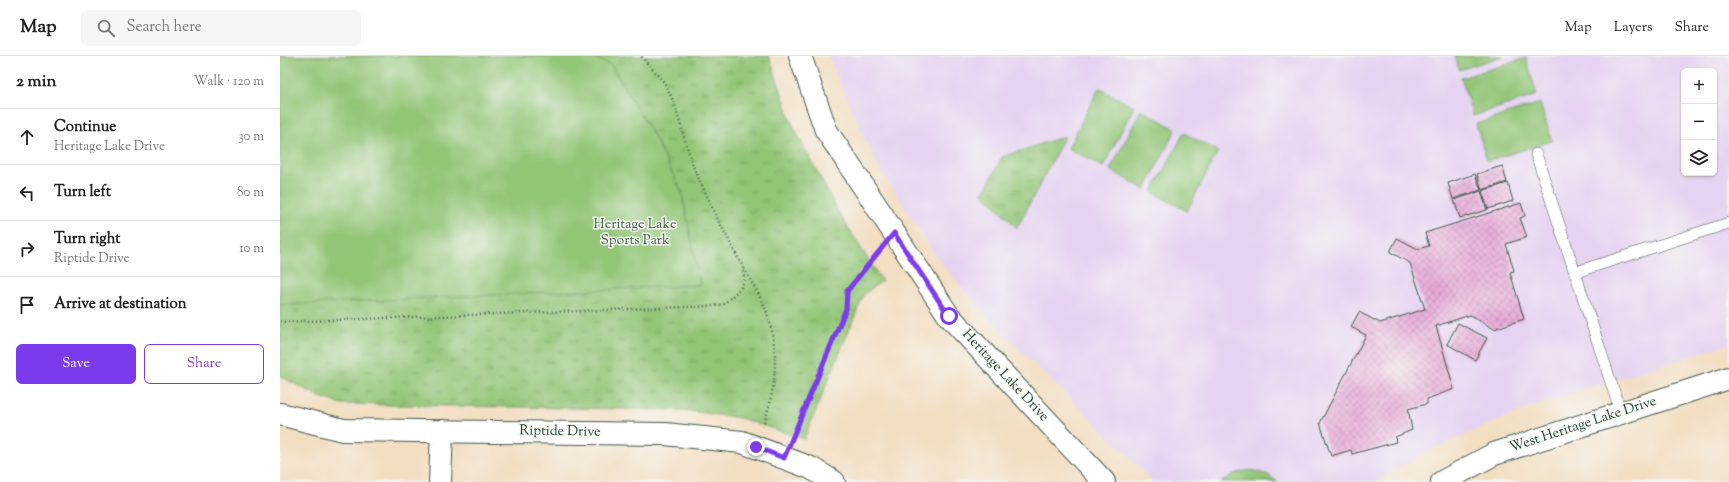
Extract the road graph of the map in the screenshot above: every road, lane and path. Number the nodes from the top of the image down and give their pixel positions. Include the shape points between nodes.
1 (642, 56) edge
2 (800, 56) edge
3 (1536, 154) dead end
4 (1729, 223) edge
5 (894, 233) junction
6 (743, 266) junction
7 (1576, 272) junction
8 (280, 322) edge
9 (1729, 378) edge
10 (1621, 412) junction
11 (280, 414) edge
12 (442, 431) junction
13 (756, 447) junction
14 (784, 458) junction
15 (440, 482) edge
16 (834, 482) edge
17 (1104, 482) edge
18 (1442, 482) edge

1 - 6 path via 664,82 673,100 693,166
2 - 5 street, Heritage Lake Drive via 826,130
3 - 7 lane
4 - 7 lane
5 - 14 path via 847,291 846,309
5 - 17 street, Heritage Lake Drive via 949,316
6 - 8 path via 744,279 741,288 724,304 713,306
6 - 13 path via 767,312 774,344 775,375 771,403
7 - 10 lane
9 - 10 street, West Heritage Lake Drive
10 - 18 street, West Heritage Lake Drive via 1494,454
11 - 12 street, Riptide Drive via 344,430
12 - 13 street, Riptide Drive via 666,434 742,442
12 - 15 street
13 - 14 street, Riptide Drive
14 - 16 street, Riptide Drive via 811,468

